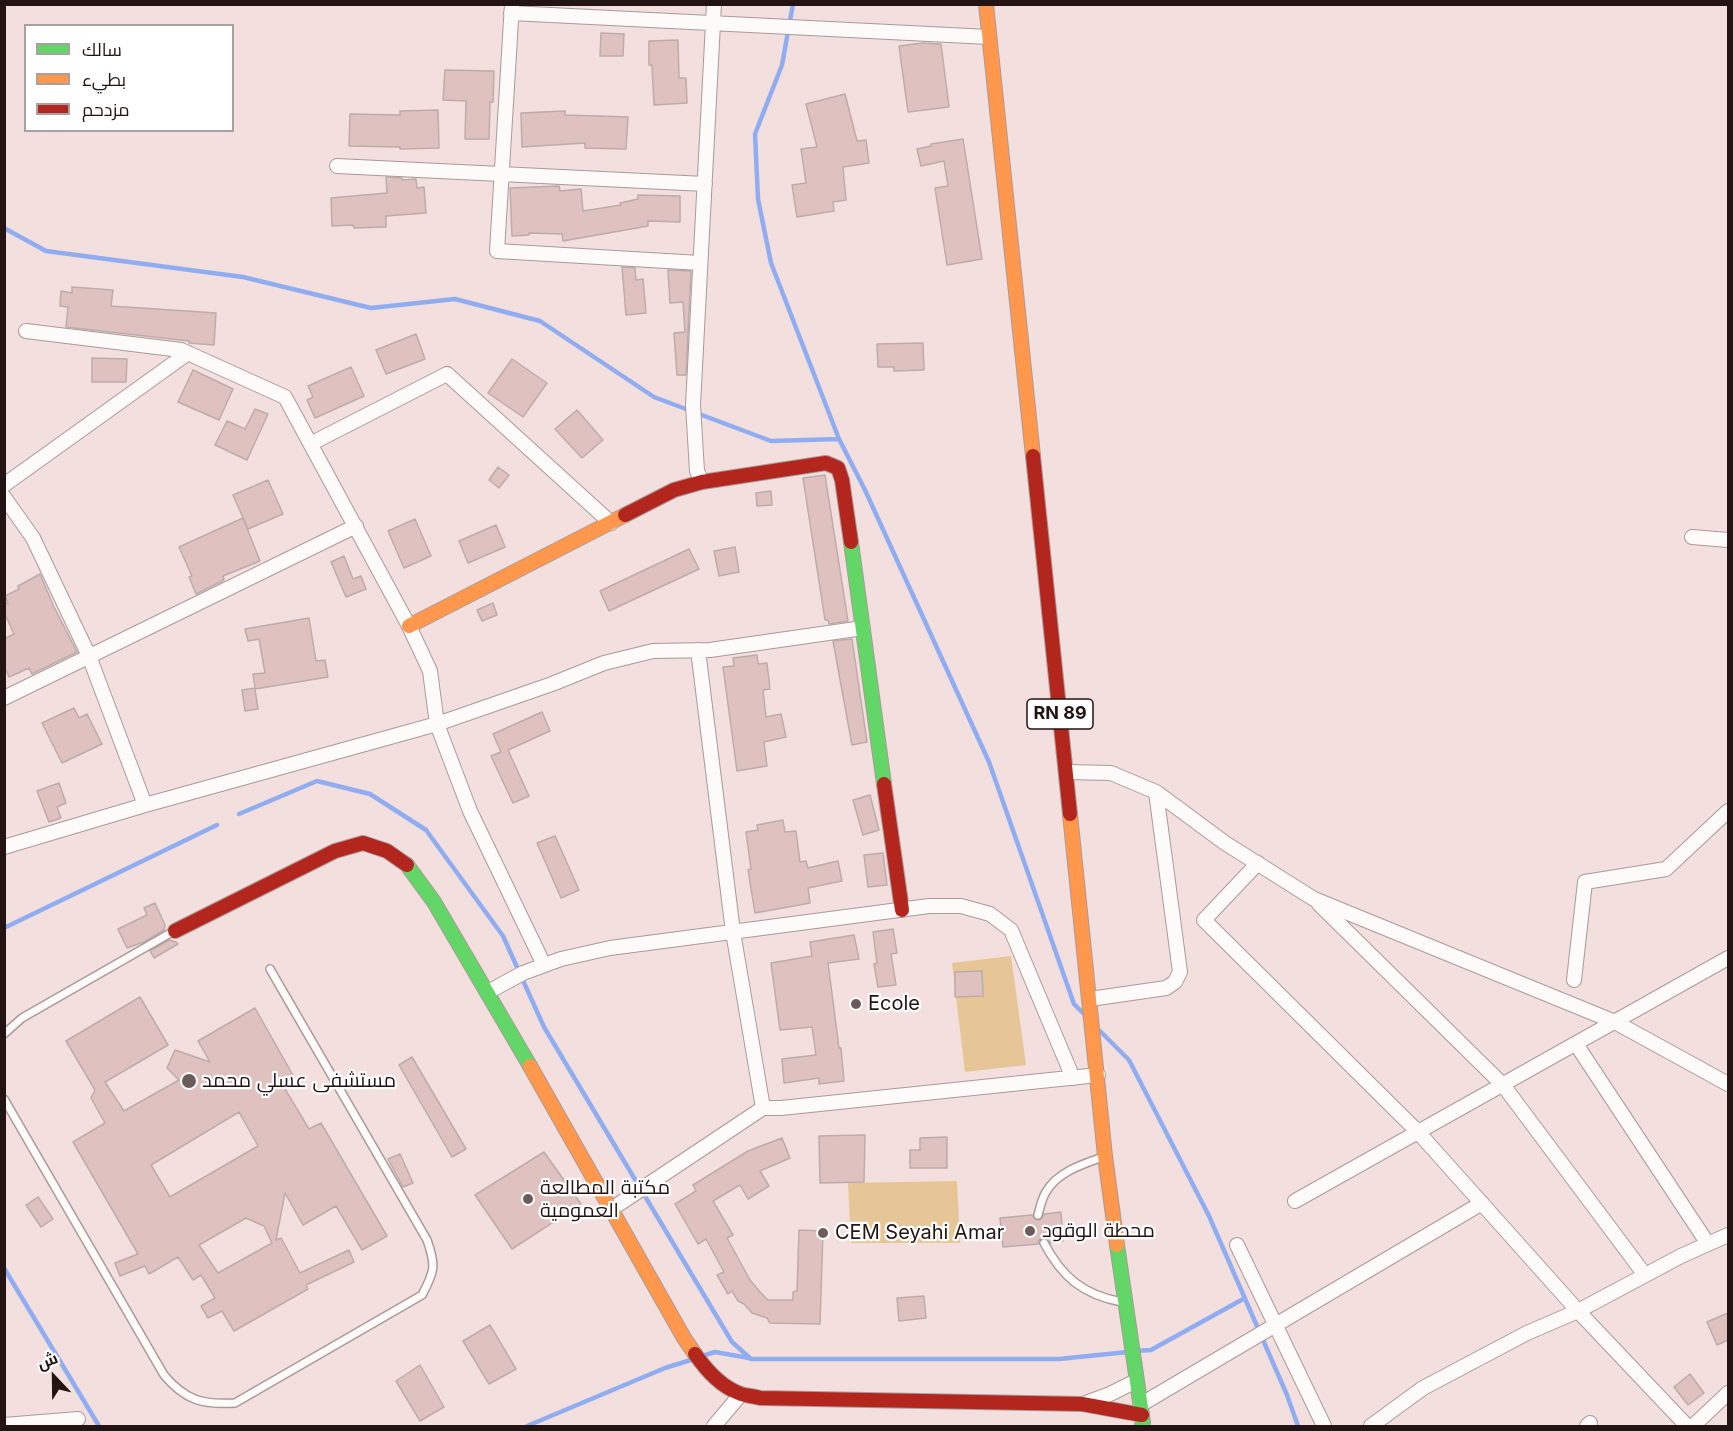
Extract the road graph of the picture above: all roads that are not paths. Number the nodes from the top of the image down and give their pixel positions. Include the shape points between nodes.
1 (714, 4) edge
2 (986, 4) edge
3 (512, 9) edge
4 (713, 23) junction
5 (989, 37) junction
6 (337, 166) dead end
7 (501, 174) junction
8 (705, 184) junction
9 (700, 262) junction
10 (26, 331) dead end
11 (188, 353) junction
12 (312, 443) junction
13 (702, 482) junction
14 (4, 485) edge
15 (4, 497) edge
16 (611, 523) junction
17 (356, 526) junction
18 (1692, 537) dead end
19 (1728, 540) edge
20 (409, 626) junction
21 (863, 628) junction
22 (698, 650) junction
23 (89, 656) junction
24 (4, 699) edge
25 (437, 724) junction
26 (1066, 772) junction
27 (1156, 792) junction
28 (145, 805) junction
29 (1728, 811) edge
30 (4, 847) edge
31 (1258, 863) junction
32 (1314, 899) junction
33 (902, 910) junction
34 (175, 931) joint
35 (733, 932) junction
36 (1728, 958) edge
37 (544, 965) junction
38 (270, 969) dead end
39 (1574, 980) dead end
40 (488, 992) junction
41 (1090, 999) junction
42 (1615, 1022) junction
43 (4, 1034) edge
44 (1576, 1044) junction
45 (1098, 1075) junction
46 (1073, 1078) junction
47 (1728, 1084) edge
48 (1503, 1085) junction
49 (4, 1099) edge
50 (763, 1108) junction
51 (1418, 1132) junction
52 (1105, 1156) junction
53 (1295, 1201) dead end
54 (1482, 1203) junction
55 (610, 1210) junction
56 (1038, 1215) dead end
57 (1728, 1235) edge
58 (1044, 1243) dead end
59 (1708, 1244) junction
60 (1237, 1245) dead end
61 (1645, 1275) junction
62 (1126, 1303) junction
63 (1578, 1311) junction
64 (1275, 1326) junction
65 (1136, 1381) junction
66 (741, 1394) junction
67 (1728, 1394) edge
68 (1082, 1404) junction
69 (78, 1419) dead end
70 (1143, 1419) edge
71 (4, 1425) edge
72 (714, 1426) edge
73 (1324, 1426) edge
74 (1371, 1426) edge
75 (1687, 1426) edge
76 (1693, 1426) edge

1 - 4 street
2 - 5 street, RN 89
3 - 4 street
3 - 7 street
4 - 5 street
4 - 8 street
5 - 26 street, RN 89
6 - 7 street
7 - 8 street
7 - 9 street via 497,251
8 - 9 street
9 - 13 street via 693,405 697,471
10 - 11 street
11 - 12 street via 285,396
11 - 14 street
12 - 16 street via 447,374
12 - 17 street
13 - 16 street via 675,490
13 - 21 street via 826,463 837,468 842,480
15 - 23 street via 33,538
16 - 20 street
17 - 20 street
17 - 23 street
18 - 19 street
20 - 25 street via 430,671
21 - 22 street
21 - 33 street
22 - 25 street via 653,651 604,663
22 - 35 street
23 - 24 street
23 - 28 street
25 - 28 street
25 - 37 street via 470,812
26 - 27 street via 1111,773
26 - 41 street, RN 89
27 - 31 street
27 - 41 street via 1180,972 1166,988
28 - 30 street
29 - 39 street via 1666,869 1585,882
31 - 32 street
31 - 51 street via 1204,920
32 - 42 street
32 - 48 street
33 - 35 street
33 - 46 street via 961,906 990,914 1011,930
34 - 40 street via 335,851 363,843 387,851 409,867
34 - 43 lane via 22,1017
35 - 37 street via 610,948
35 - 50 street
36 - 42 street
37 - 40 street
38 - 49 lane via 427,1240 433,1258 432,1276 422,1294 235,1403 193,1399 176,1389 164,1375
40 - 55 street
41 - 45 street, RN 89
42 - 44 street
42 - 47 street
44 - 48 street
44 - 59 street
45 - 46 street
45 - 52 street, RN 89
46 - 50 street
48 - 51 street
48 - 61 street
50 - 55 street
51 - 53 street
51 - 54 street
52 - 56 lane via 1058,1178 1046,1192
52 - 62 street, RN 89
54 - 63 street
54 - 64 street
55 - 66 street via 705,1368 723,1385
57 - 59 street
58 - 62 lane via 1068,1278 1105,1299
59 - 61 street
60 - 64 street
61 - 63 street
62 - 65 street, RN 89
63 - 74 street via 1423,1388
63 - 75 street
64 - 70 street
64 - 73 street
65 - 68 street
65 - 70 street, RN 89
66 - 68 street via 760,1398
66 - 72 street
67 - 76 street
68 - 70 street
69 - 71 street

